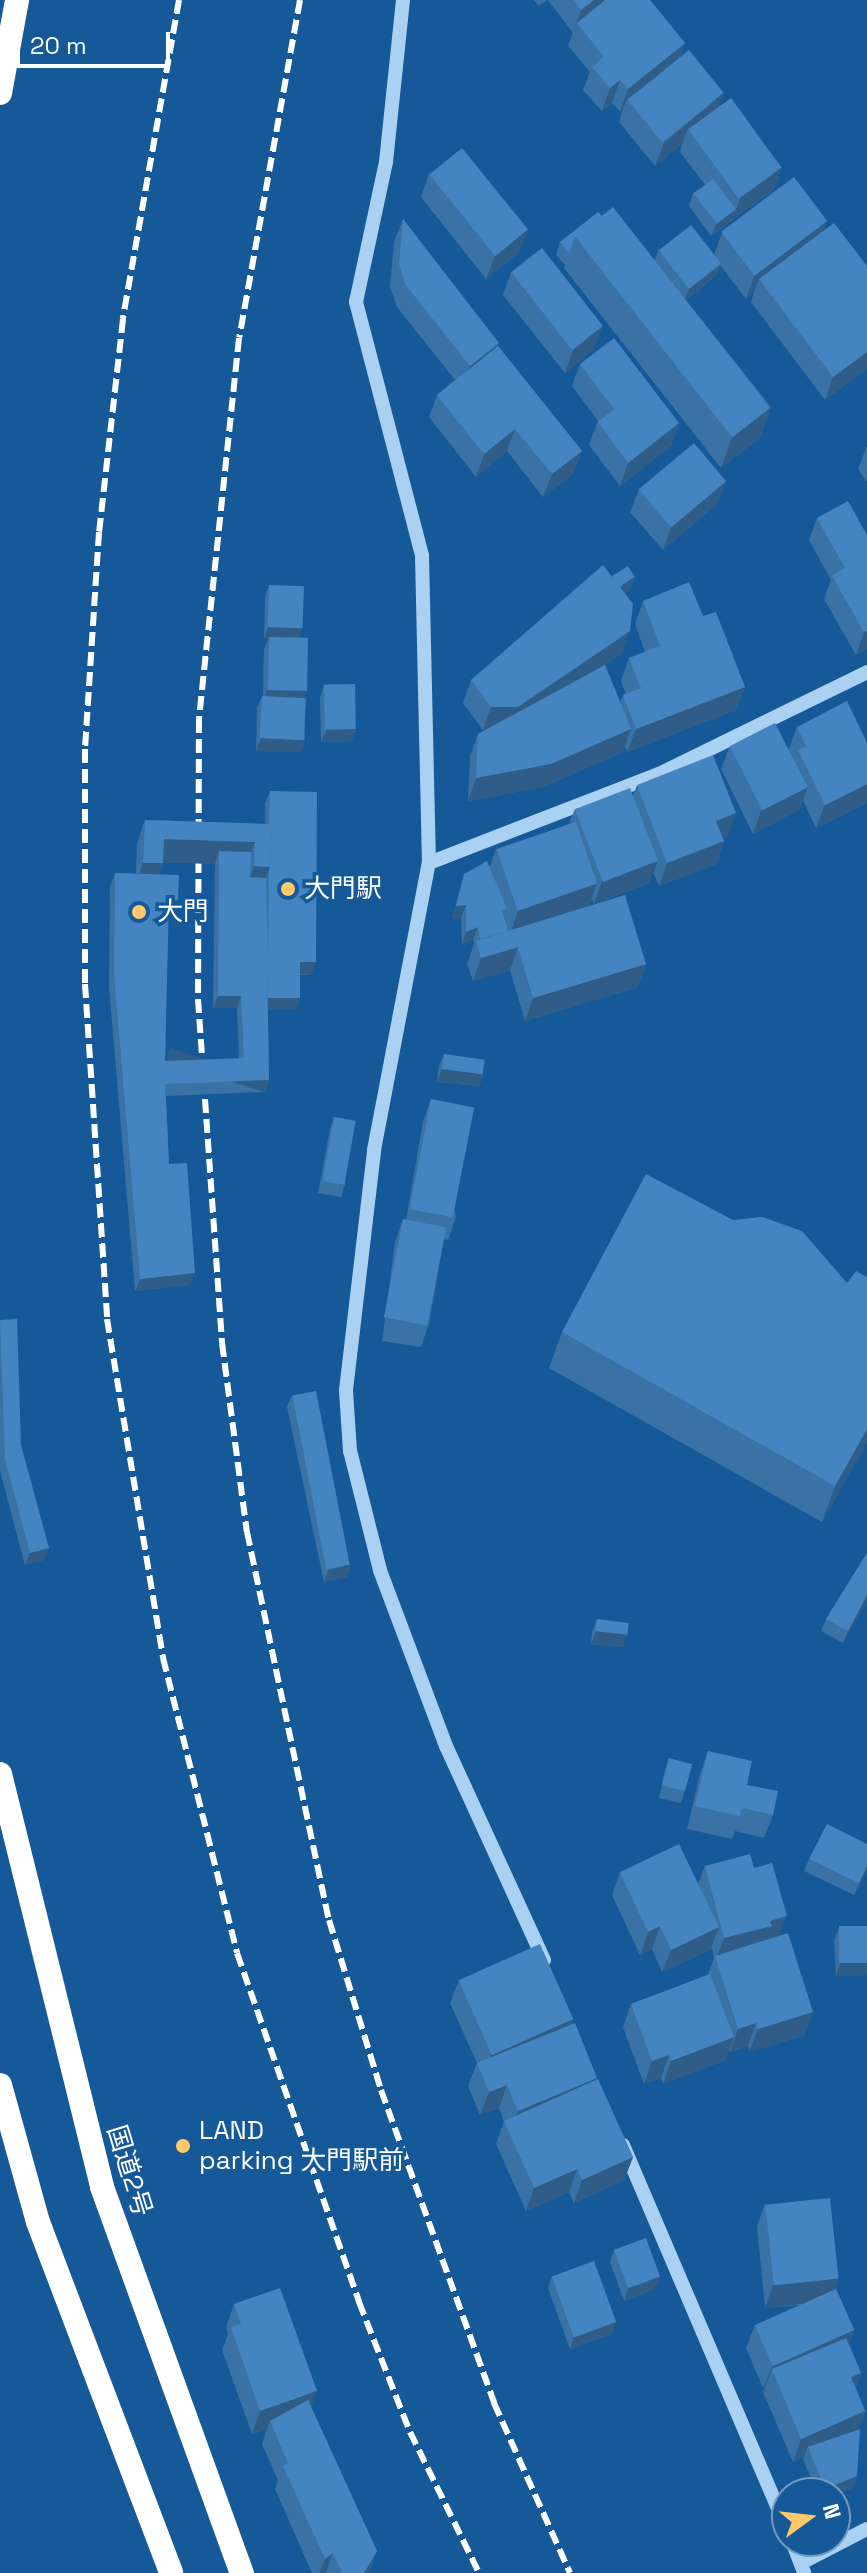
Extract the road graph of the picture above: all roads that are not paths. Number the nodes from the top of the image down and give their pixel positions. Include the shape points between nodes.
1 (17, 0) edge
2 (403, 0) edge
3 (0, 93) edge
4 (867, 672) edge
5 (429, 863) junction
6 (0, 1774) edge
7 (550, 1974) edge
8 (0, 2085) edge
9 (618, 2132) edge
10 (771, 2491) edge
11 (867, 2529) edge
12 (803, 2568) edge
13 (171, 2573) edge
14 (242, 2573) edge

1 - 3 highway
2 - 5 street via 386,162 356,302 422,556
4 - 5 street via 659,774
5 - 7 street via 374,1150 346,1390 350,1451 380,1570 440,1731
6 - 14 highway, 国道2号 via 102,2187
8 - 13 highway via 38,2222
9 - 10 street
11 - 12 street

